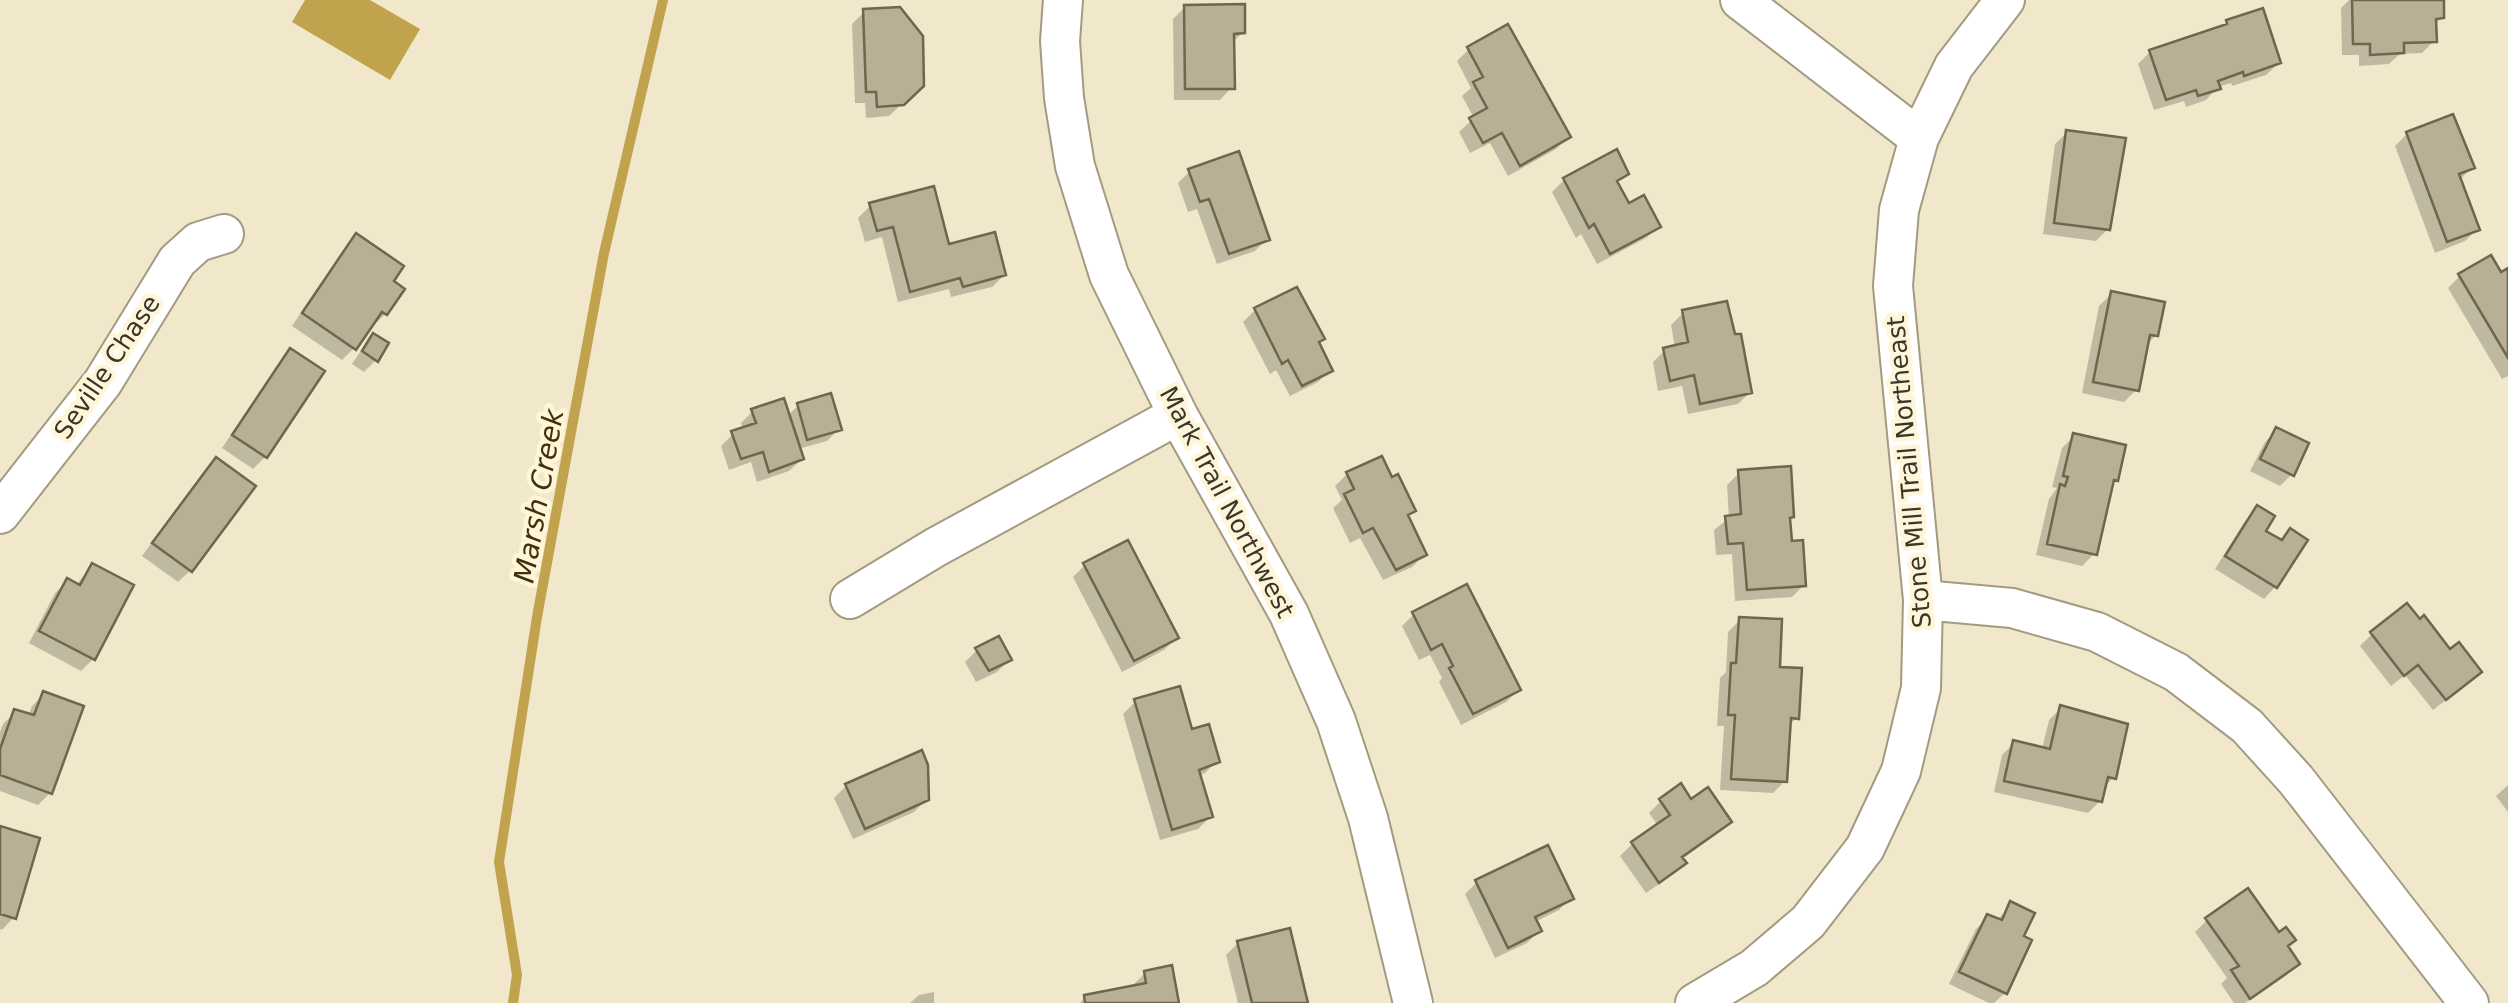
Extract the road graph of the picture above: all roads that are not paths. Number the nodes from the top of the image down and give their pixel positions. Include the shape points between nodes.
1 (1063, 0) edge
2 (1740, 0) edge
3 (2004, 0) edge
4 (1919, 138) junction
5 (224, 234) dead end
6 (1178, 416) junction
7 (0, 514) edge
8 (850, 599) dead end
9 (1923, 600) junction
10 (1413, 1003) edge
11 (1695, 1003) edge
12 (2469, 1003) edge

1 - 6 street, Mark Trail Northwest via 1064,98 1075,166 1109,274
2 - 4 street
3 - 4 street, Stone Mill Trail Northeast via 1954,66
4 - 9 street, Stone Mill Trail Northeast via 1899,210 1893,286
5 - 7 street, Seville Chase via 198,242 178,261 103,382
6 - 8 street
6 - 10 street, Mark Trail Northwest via 1289,614 1336,720 1368,818
9 - 11 street, Stone Mill Trail Northeast via 1914,721 1902,771 1865,848 1808,922 1754,968
9 - 12 street via 2029,612 2097,632 2176,672 2247,726 2296,780

